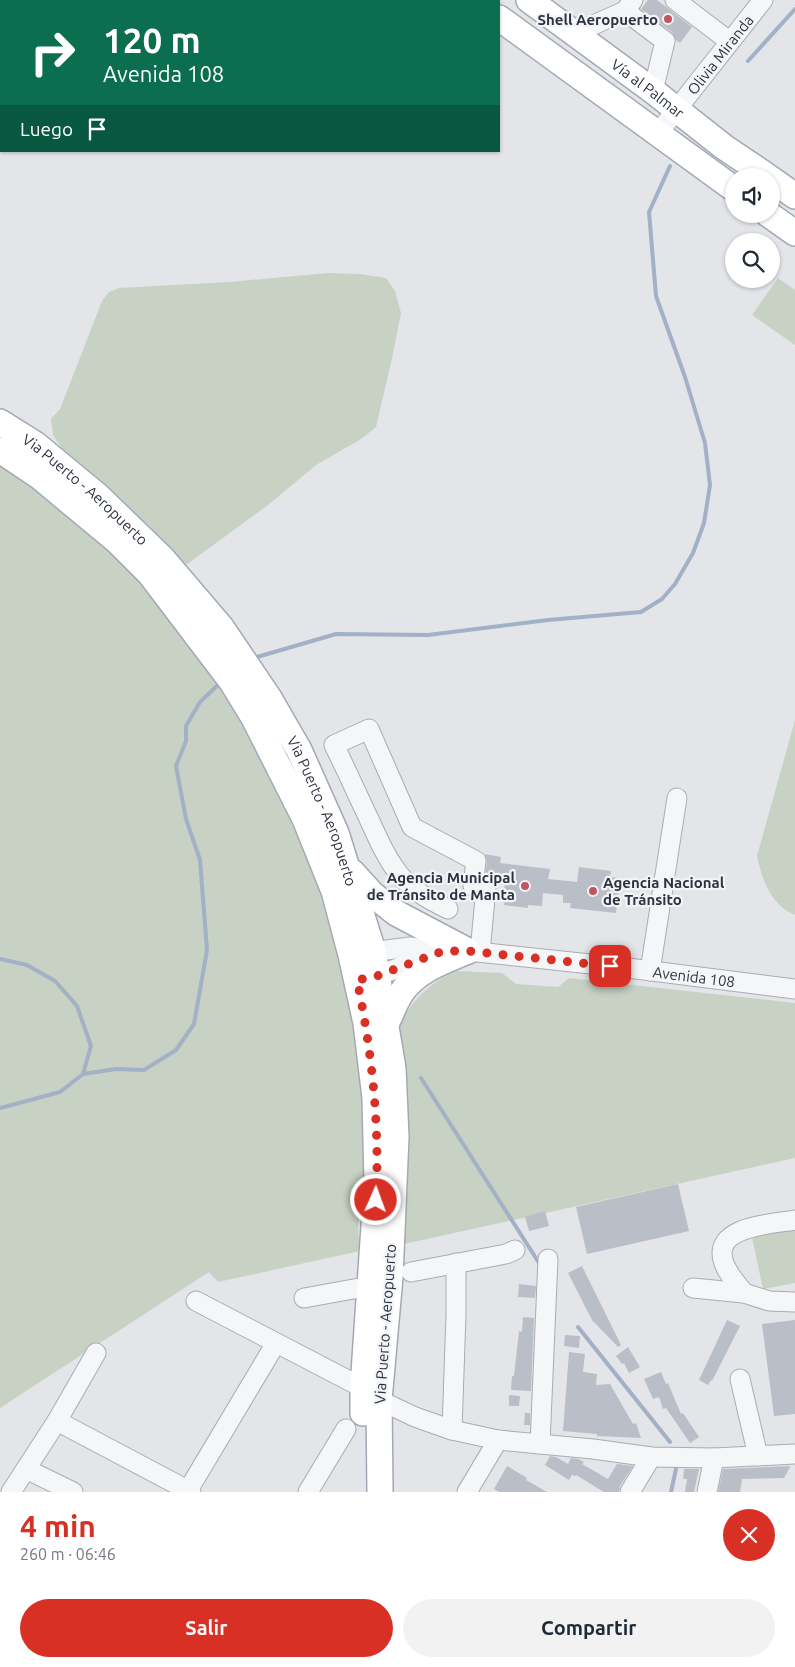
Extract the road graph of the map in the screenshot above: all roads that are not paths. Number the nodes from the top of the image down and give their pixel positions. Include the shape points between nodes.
1 (529, 0) edge
2 (675, 0) edge
3 (763, 0) edge
4 (629, 6) edge
5 (500, 19) edge
6 (575, 33) junction
7 (730, 42) junction
8 (653, 91) junction
9 (676, 110) junction
10 (658, 133) junction
11 (755, 168) edge
12 (725, 182) edge
13 (780, 185) edge
14 (795, 196) edge
15 (780, 222) edge
16 (795, 233) edge
17 (0, 422) edge
18 (0, 450) edge
19 (677, 798) dead end
20 (348, 867) junction
21 (448, 909) dead end
22 (443, 951) junction
23 (474, 951) junction
24 (362, 953) junction
25 (650, 971) junction
26 (367, 978) junction
27 (795, 988) edge
28 (386, 1024) junction
29 (795, 1220) edge
30 (515, 1250) dead end
31 (548, 1259) dead end
32 (456, 1263) junction
33 (411, 1272) dead end
34 (370, 1286) junction
35 (693, 1288) dead end
36 (744, 1293) junction
37 (304, 1298) dead end
38 (196, 1301) dead end
39 (795, 1302) edge
40 (276, 1343) junction
41 (96, 1353) dead end
42 (740, 1379) dead end
43 (371, 1394) junction
44 (57, 1421) junction
45 (346, 1429) dead end
46 (452, 1430) junction
47 (498, 1440) junction
48 (540, 1444) junction
49 (795, 1454) edge
50 (758, 1456) junction
51 (651, 1457) junction
52 (714, 1458) junction
53 (26, 1468) junction
54 (189, 1491) edge
55 (11, 1492) edge
56 (73, 1492) edge
57 (308, 1492) edge
58 (363, 1492) edge
59 (380, 1492) edge
60 (468, 1492) edge
61 (630, 1492) edge
62 (707, 1492) edge

1 - 6 main road, Vía al Palmar
2 - 7 street
3 - 7 street, Olivia Miranda
4 - 6 street
4 - 8 street via 665,41
5 - 10 main road, Vía al Palmar
6 - 8 main road, Vía al Palmar
7 - 9 street, Olivia Miranda
8 - 9 main road, Vía al Palmar
9 - 10 street, Olivia Miranda
9 - 11 main road, Vía al Palmar
10 - 12 main road, Vía al Palmar
13 - 14 main road
15 - 16 main road
17 - 20 main road, Via Puerto - Aeropuerto via 34,444 99,497 163,559 221,628 269,698 299,750
18 - 24 main road, Via Puerto - Aeropuerto via 40,477 117,541 150,574 232,682 305,819
19 - 25 street
20 - 23 main road via 372,894 396,913
20 - 24 main road, Via Puerto - Aeropuerto
21 - 23 street via 416,891 392,864 334,745 369,729 412,827 476,861 473,886 486,888
22 - 23 street, Avenida 108
22 - 24 street, Avenida 108 via 410,947
22 - 26 street, Avenida 108
23 - 25 street, Avenida 108
23 - 28 main road via 434,966 413,980 400,994
24 - 26 main road, Via Puerto - Aeropuerto
25 - 27 street, Avenida 108
26 - 28 main road, Via Puerto - Aeropuerto
26 - 34 main road, Via Puerto - Aeropuerto via 366,1024 375,1098 377,1182
28 - 43 main road, Via Puerto - Aeropuerto via 393,1068 396,1137 390,1277
29 - 36 street via 745,1229 728,1237 722,1246 723,1260
30 - 32 street
31 - 48 street
32 - 33 street
32 - 46 street
34 - 37 street
34 - 43 main road, Via Puerto - Aeropuerto
35 - 36 street
36 - 39 street via 769,1301
38 - 40 street
40 - 43 street
40 - 54 street
41 - 44 street
42 - 50 street
43 - 46 street via 415,1417
43 - 58 main road, Via Puerto - Aeropuerto
43 - 59 main road, Via Puerto - Aeropuerto
44 - 53 street
44 - 54 street
45 - 57 street
46 - 47 street
47 - 48 street
47 - 60 street
48 - 51 street
49 - 50 street
50 - 52 street
51 - 52 street
51 - 61 street
52 - 62 street
53 - 55 street
53 - 56 street

